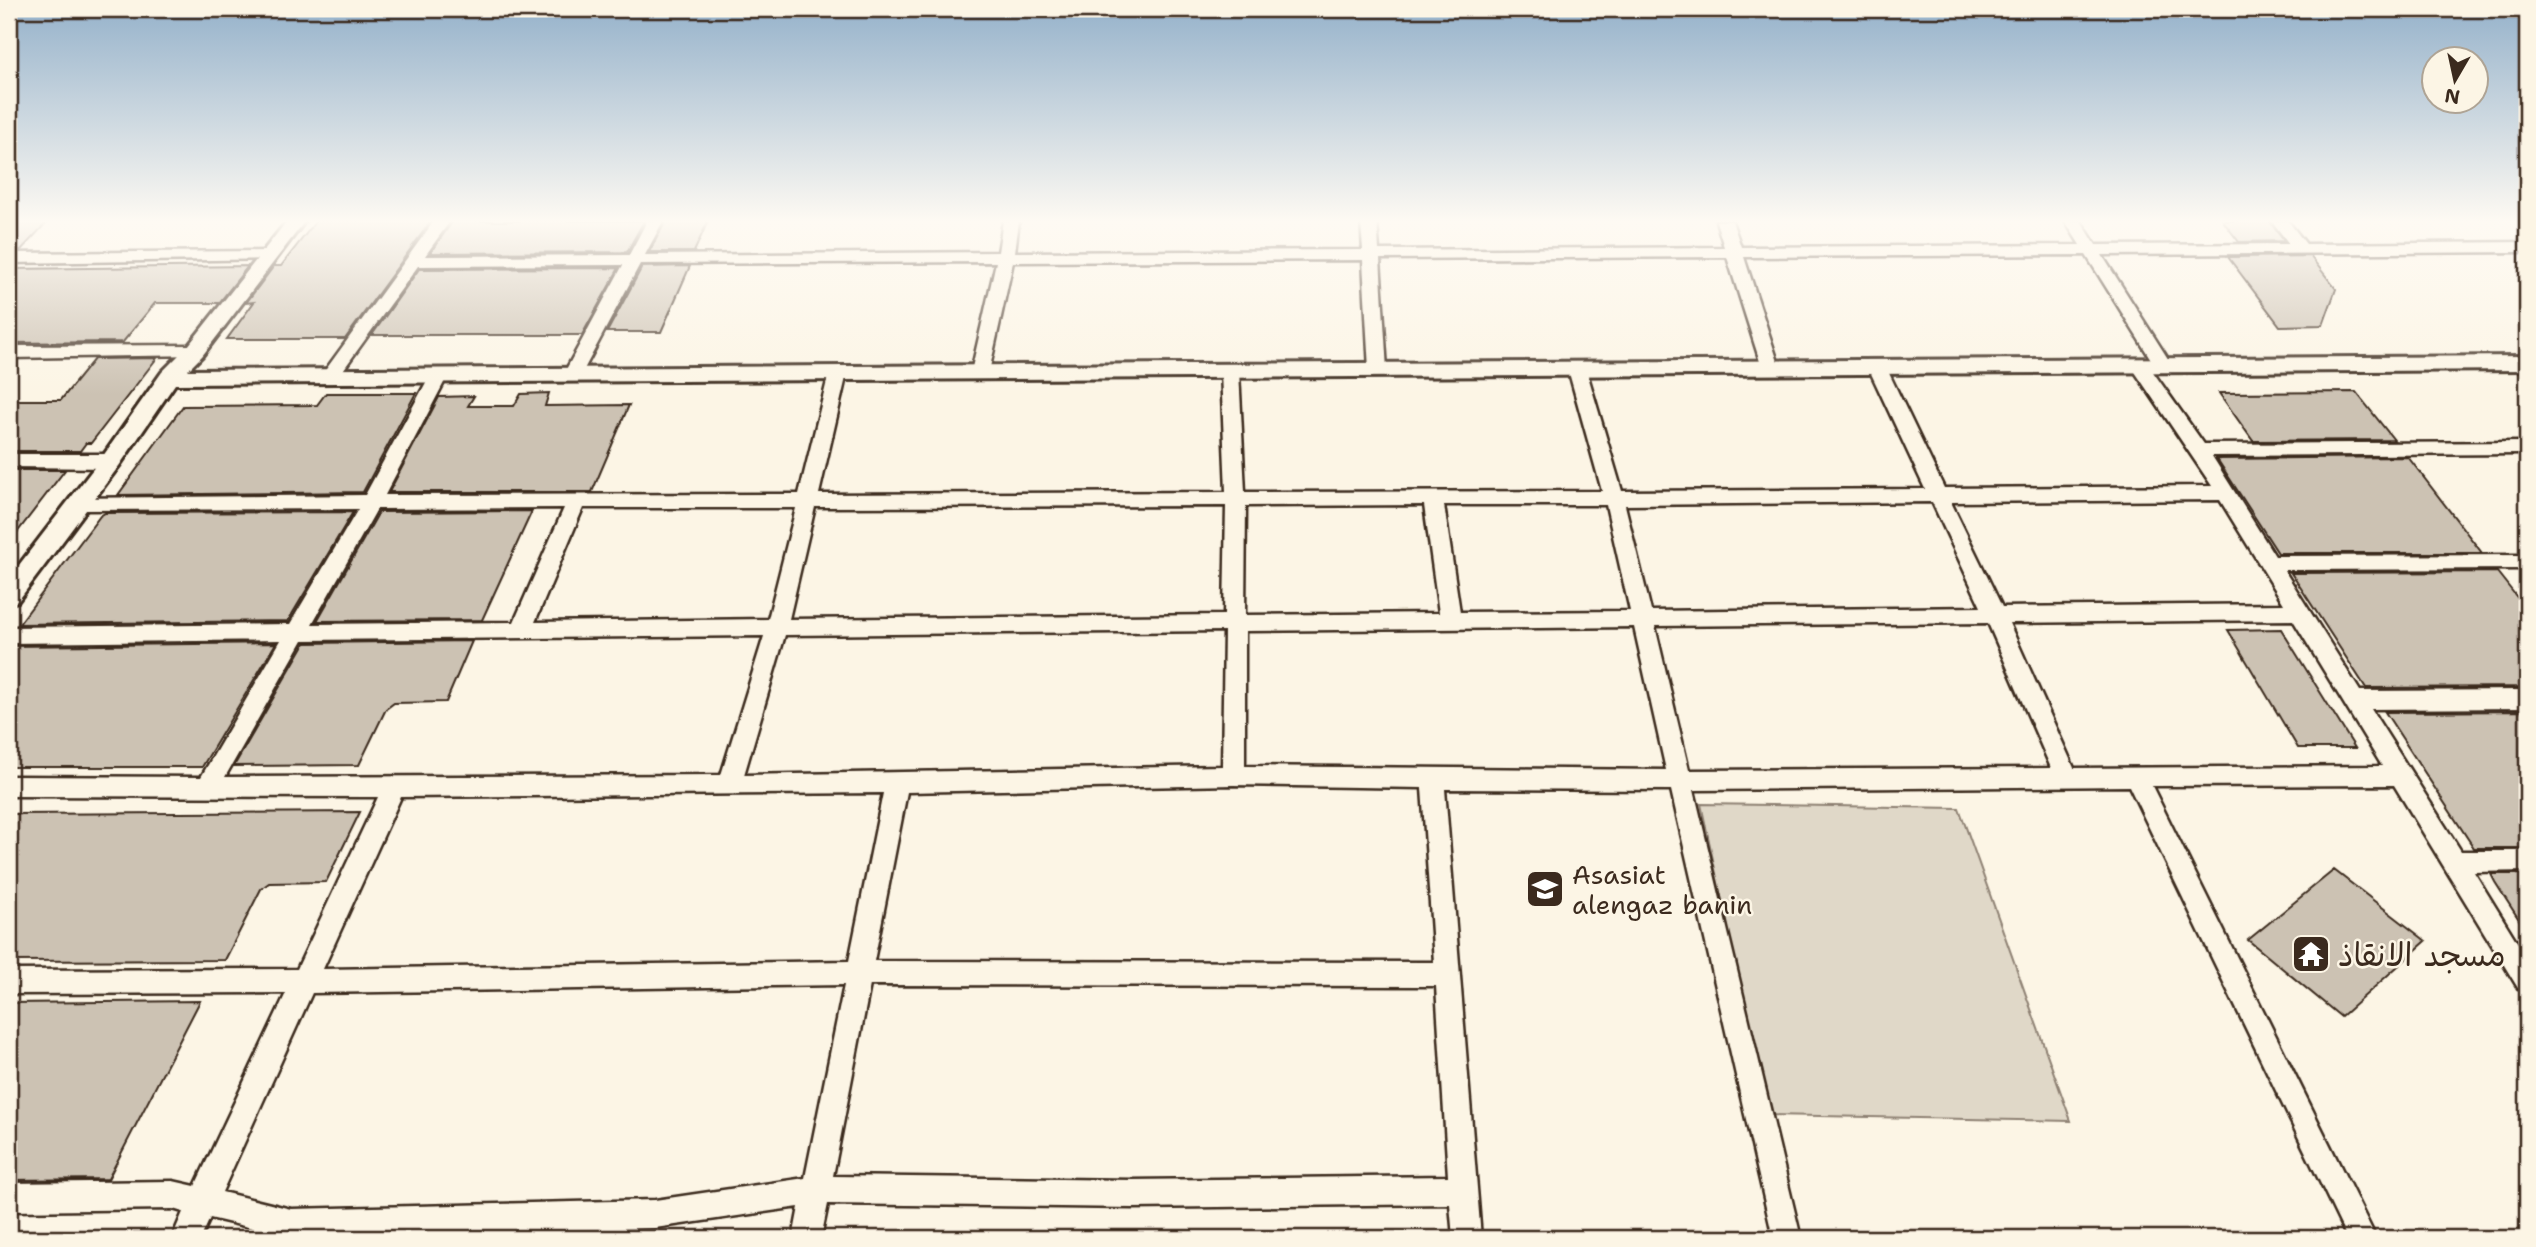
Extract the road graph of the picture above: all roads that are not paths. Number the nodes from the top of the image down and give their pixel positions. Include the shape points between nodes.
1 (251, 279) edge
2 (401, 279) edge
3 (624, 279) edge
4 (1001, 279) edge
5 (1374, 279) edge
6 (1744, 279) edge
7 (2111, 279) edge
8 (195, 351) junction
9 (9, 352) edge
10 (2527, 363) edge
11 (2163, 365) junction
12 (2140, 366) junction
13 (1877, 367) junction
14 (1772, 368) junction
15 (1577, 369) junction
16 (1378, 370) junction
17 (1230, 371) junction
18 (980, 372) junction
19 (838, 373) junction
20 (439, 375) junction
21 (572, 375) junction
22 (330, 376) junction
23 (169, 377) junction
24 (2527, 448) edge
25 (2199, 450) junction
26 (9, 460) edge
27 (111, 461) junction
28 (2225, 493) junction
29 (1938, 495) junction
30 (1614, 498) junction
31 (1433, 499) junction
32 (806, 500) junction
33 (1236, 500) junction
34 (372, 501) junction
35 (576, 502) junction
36 (79, 503) junction
37 (2527, 562) edge
38 (2269, 563) junction
39 (18, 571) edge
40 (9, 595) edge
41 (2299, 612) junction
42 (1995, 615) junction
43 (1641, 619) junction
44 (1451, 621) junction
45 (1235, 623) junction
46 (777, 627) junction
47 (521, 630) junction
48 (297, 632) junction
49 (9, 635) edge
50 (2527, 699) edge
51 (2354, 700) junction
52 (1233, 775) junction
53 (2400, 775) junction
54 (2135, 776) junction
55 (2067, 778) junction
56 (1433, 779) junction
57 (1681, 780) junction
58 (730, 783) junction
59 (897, 783) junction
60 (9, 786) edge
61 (208, 786) junction
62 (394, 787) junction
63 (2527, 861) edge
64 (2454, 862) junction
65 (859, 973) junction
66 (1447, 974) junction
67 (2527, 980) edge
68 (305, 981) junction
69 (9, 982) edge
70 (817, 1190) junction
71 (1463, 1190) junction
72 (9, 1197) edge
73 (203, 1202) junction
74 (186, 1238) edge
75 (807, 1238) edge
76 (1466, 1238) edge
77 (1787, 1238) edge
78 (2362, 1238) edge

1 - 8 street
2 - 22 street
3 - 21 street
4 - 18 street
5 - 16 street
6 - 14 street
7 - 11 street
8 - 9 street
8 - 23 street
10 - 11 street
11 - 12 street
12 - 13 street
12 - 25 street
13 - 14 street
13 - 29 street
14 - 15 street
15 - 16 street
15 - 30 street
16 - 17 street
17 - 18 street
17 - 33 street
18 - 19 street
19 - 21 street
19 - 32 street
20 - 21 street
20 - 22 street
20 - 34 street
22 - 23 street
23 - 27 street
24 - 25 street
25 - 28 street
26 - 27 street
27 - 36 street
28 - 29 street
28 - 38 street
29 - 30 street
29 - 42 street
30 - 31 street
30 - 43 street
31 - 33 street
31 - 44 street
32 - 33 street
32 - 35 street
32 - 46 street
33 - 45 street
34 - 35 street
34 - 36 street
34 - 48 street
35 - 47 street
36 - 39 street
37 - 38 street
38 - 41 street
39 - 40 street
41 - 42 street
41 - 51 street
42 - 43 street
42 - 55 street
43 - 44 street
43 - 57 street
44 - 45 street
45 - 46 street
45 - 52 street
46 - 47 street
46 - 58 street
47 - 48 street
48 - 49 street
48 - 61 street
50 - 51 street
51 - 53 street
52 - 56 street
52 - 59 street
53 - 54 street
53 - 64 street
54 - 55 street
54 - 78 street
55 - 57 street
56 - 57 street
56 - 66 street
57 - 77 street
58 - 59 street
58 - 62 street
59 - 65 street
60 - 61 street
61 - 62 street
62 - 68 street
63 - 64 street
64 - 67 street
65 - 66 street
65 - 68 street
65 - 70 street
66 - 71 street
68 - 69 street
68 - 73 street
70 - 71 street via 1132,1194
70 - 73 street via 655,1214 291,1223
70 - 75 street
71 - 76 street
72 - 73 street via 173,1195
73 - 74 street

